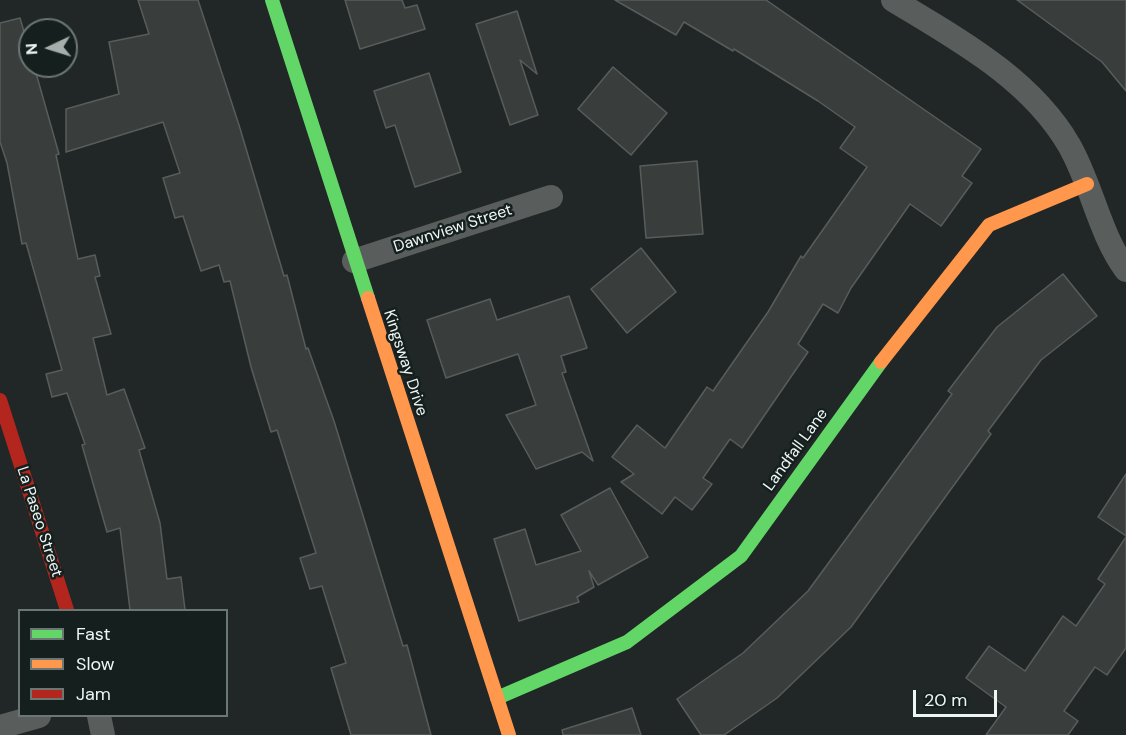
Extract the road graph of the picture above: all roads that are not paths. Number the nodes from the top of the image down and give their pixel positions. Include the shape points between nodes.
1 (272, 0) edge
2 (893, 0) edge
3 (1087, 184) junction
4 (551, 197) dead end
5 (354, 261) junction
6 (1126, 270) edge
7 (0, 400) edge
8 (67, 609) edge
9 (497, 698) junction
10 (35, 717) edge
11 (99, 717) edge
12 (0, 727) edge
13 (103, 735) edge
14 (509, 735) edge

1 - 5 street, Kingsway Drive
2 - 3 street via 968,45 1008,76 1045,113 1068,144
3 - 6 street via 1104,231
3 - 9 street, Landfall Lane via 989,225 898,338 741,556 627,642
4 - 5 street, Dawnview Street
5 - 9 street, Kingsway Drive
7 - 8 street, La Paseo Street
9 - 14 street, Kingsway Drive
10 - 12 street
11 - 13 street

